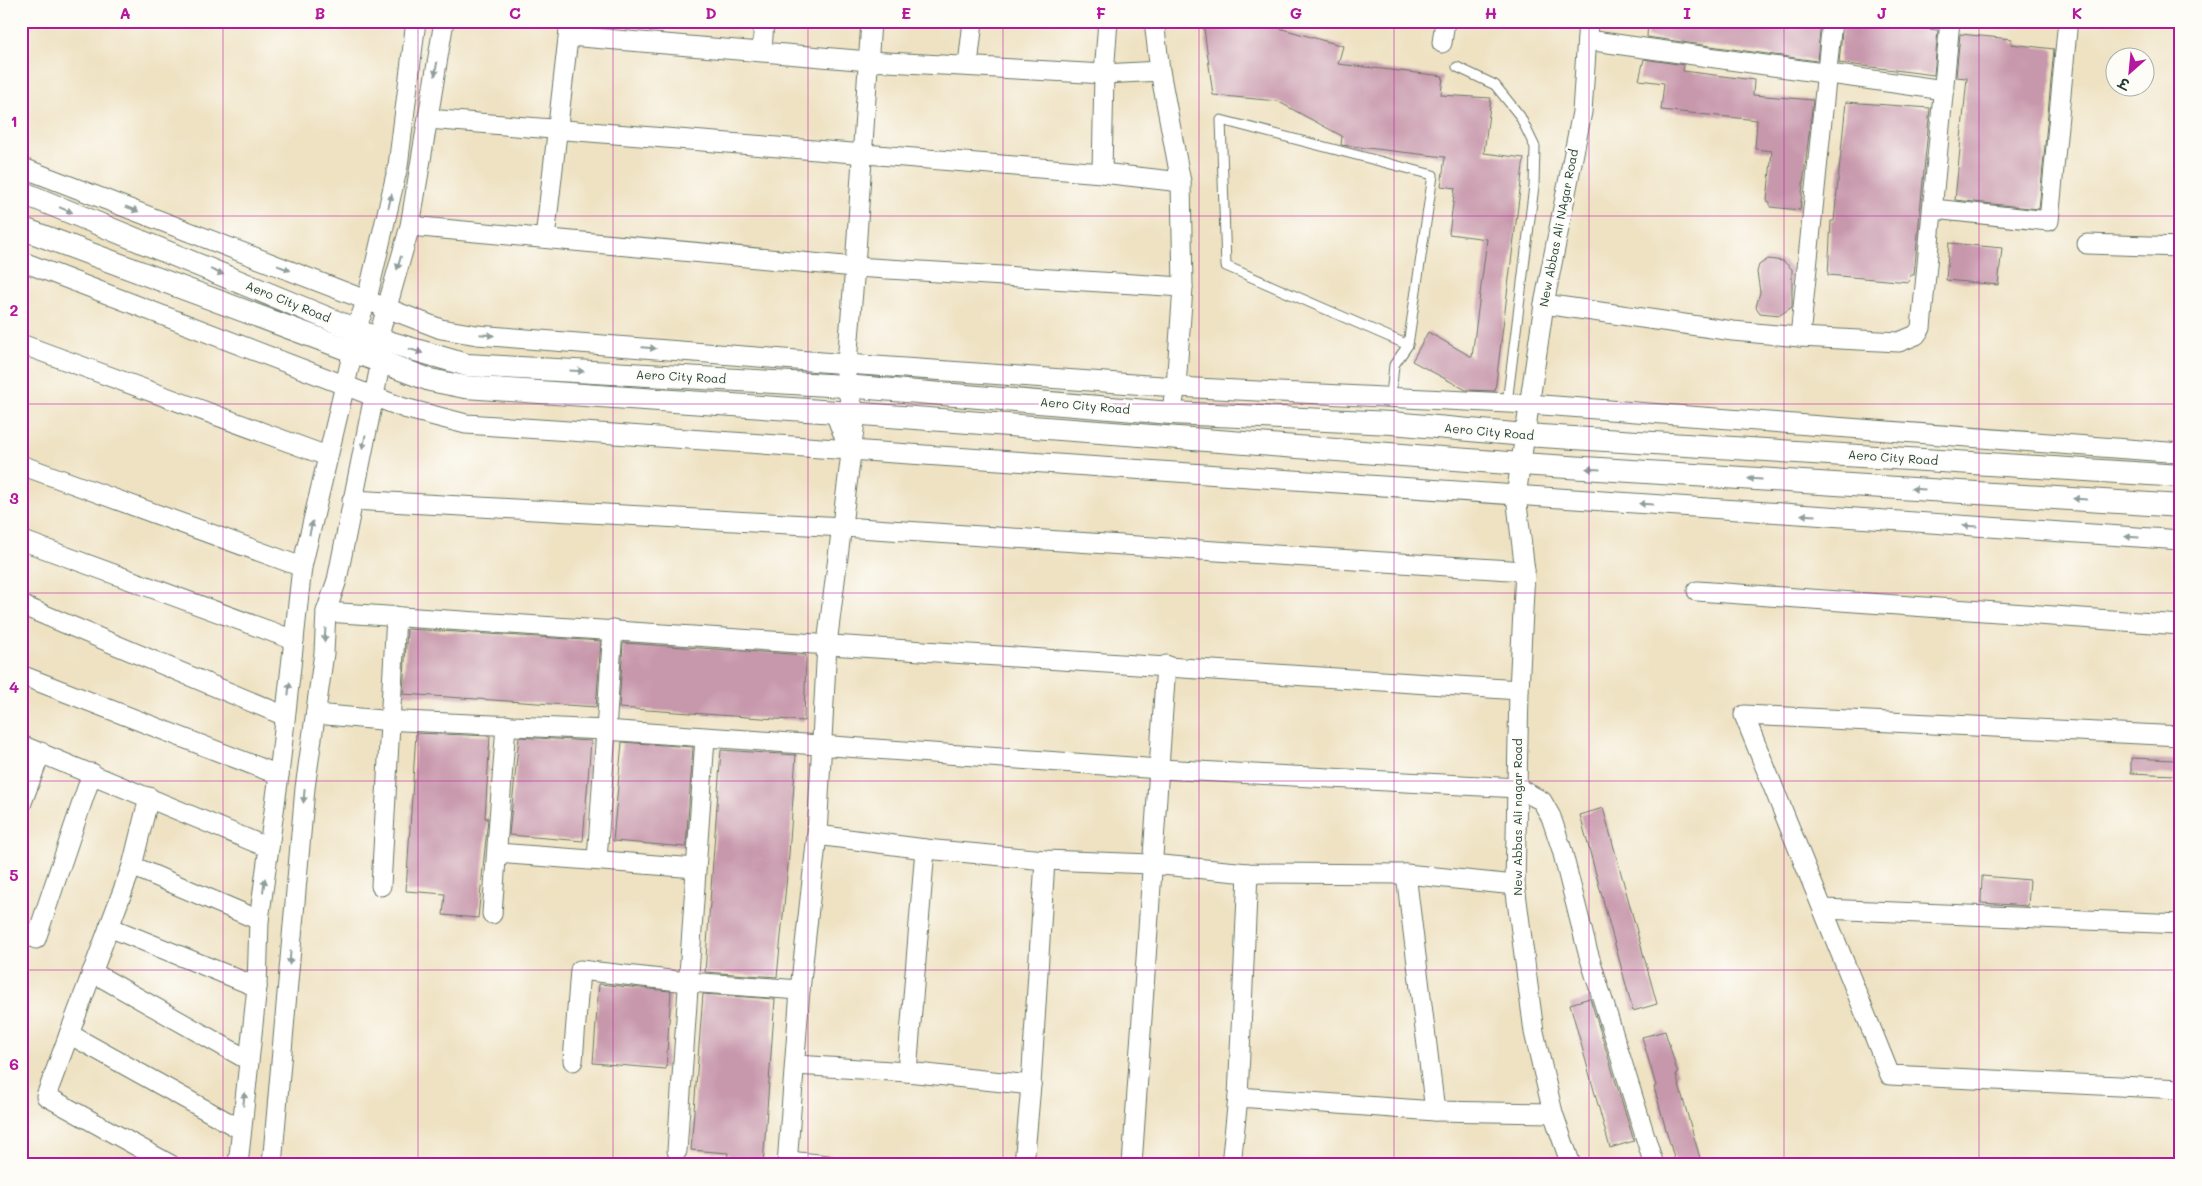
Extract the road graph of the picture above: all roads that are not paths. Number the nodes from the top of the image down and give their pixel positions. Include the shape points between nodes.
1 (416, 21) edge
2 (444, 21) edge
3 (764, 21) edge
4 (871, 21) edge
5 (972, 21) edge
6 (1108, 21) edge
7 (1154, 21) edge
8 (1445, 21) edge
9 (1588, 21) edge
10 (1832, 21) edge
11 (1950, 21) edge
12 (569, 29) edge
13 (2067, 30) dead end
14 (1587, 40) junction
15 (1442, 43) dead end
16 (762, 51) junction
17 (869, 61) junction
18 (968, 65) junction
19 (1457, 67) dead end
20 (1160, 71) junction
21 (1104, 74) junction
22 (1828, 75) junction
23 (1944, 90) junction
24 (428, 119) junction
25 (556, 129) junction
26 (862, 153) junction
27 (21, 167) edge
28 (1102, 173) junction
29 (1181, 182) junction
30 (21, 192) edge
31 (1933, 208) junction
32 (410, 226) junction
33 (21, 228) edge
34 (545, 238) junction
35 (2087, 244) dead end
36 (2181, 247) edge
37 (21, 261) edge
38 (855, 267) junction
39 (1183, 287) junction
40 (366, 299) junction
41 (1544, 304) junction
42 (387, 308) junction
43 (1800, 337) junction
44 (378, 339) junction
45 (355, 341) junction
46 (21, 344) edge
47 (1408, 345) junction
48 (381, 362) junction
49 (846, 375) junction
50 (345, 383) junction
51 (1176, 386) junction
52 (374, 394) junction
53 (1391, 396) junction
54 (1507, 403) junction
55 (1529, 404) junction
56 (846, 413) junction
57 (1171, 413) junction
58 (1525, 435) junction
59 (852, 452) junction
60 (2181, 453) edge
61 (328, 456) junction
62 (1521, 464) junction
63 (21, 465) edge
64 (2181, 476) edge
65 (1516, 496) junction
66 (352, 500) junction
67 (2181, 506) edge
68 (843, 527) junction
69 (21, 540) edge
70 (2181, 540) edge
71 (302, 567) junction
72 (1525, 571) junction
73 (1697, 591) dead end
74 (21, 605) edge
75 (326, 612) junction
76 (396, 616) junction
77 (2181, 625) edge
78 (612, 629) junction
79 (294, 640) junction
80 (828, 644) junction
81 (1166, 665) junction
82 (21, 675) edge
83 (1519, 690) junction
84 (316, 714) junction
85 (286, 716) junction
86 (392, 720) junction
87 (506, 725) junction
88 (605, 730) junction
89 (2181, 736) edge
90 (705, 738) junction
91 (21, 745) edge
92 (821, 747) junction
93 (41, 752) junction
94 (1160, 769) junction
95 (92, 774) junction
96 (279, 775) junction
97 (1518, 788) junction
98 (149, 797) junction
99 (21, 805) edge
100 (816, 835) junction
101 (269, 848) junction
102 (925, 849) junction
103 (497, 853) junction
104 (598, 860) junction
105 (1045, 860) junction
106 (1152, 864) junction
107 (132, 866) junction
108 (696, 868) junction
109 (1248, 872) junction
110 (1406, 874) junction
111 (1515, 885) junction
112 (381, 886) dead end
113 (1823, 909) junction
114 (492, 914) dead end
115 (259, 920) junction
116 (2181, 924) edge
117 (109, 927) junction
118 (21, 928) edge
119 (92, 972) junction
120 (688, 982) junction
121 (256, 987) junction
122 (800, 990) junction
123 (69, 1034) junction
124 (248, 1060) junction
125 (574, 1061) dead end
126 (796, 1065) junction
127 (907, 1072) junction
128 (1032, 1084) junction
129 (2181, 1089) edge
130 (1238, 1097) junction
131 (1434, 1111) junction
132 (1553, 1113) junction
133 (240, 1129) junction
134 (677, 1151) dead end
135 (787, 1163) edge
136 (171, 1165) edge
137 (238, 1165) edge
138 (272, 1165) edge
139 (828, 1165) edge
140 (1024, 1165) edge
141 (1132, 1165) edge
142 (1231, 1165) edge
143 (1571, 1165) edge
144 (1654, 1165) edge

40 -> 1 street via 398,166
2 -> 24 street
3 - 16 street
4 - 17 street
5 - 18 street
6 - 21 street
7 - 20 street
8 - 15 street
9 - 14 street, New Abbas Ali NAgar Road
10 - 22 street
11 - 23 street
12 - 16 street
12 - 25 street
13 - 31 street via 2049,221
14 - 22 street
14 - 41 street, New Abbas Ali NAgar Road via 1582,112
16 - 17 street
17 - 18 street
17 - 26 street
18 - 21 street
19 - 54 lane via 1495,85 1520,116 1535,147 1534,186
20 - 21 street
20 - 29 street
21 - 28 street
22 - 23 street
22 - 43 street
23 - 31 street
24 - 25 street
24 - 32 street
25 - 26 street
25 - 34 street
26 - 28 street
26 - 38 street
27 -> 40 street
28 - 29 street
29 - 39 street
30 -> 45 street, Aero City Road
31 - 43 street via 1921,328 1916,335 1899,342
32 - 34 street
32 -> 42 street
33 - 45 street, Aero City Road
34 - 38 street
35 - 36 street
37 - 50 street
38 - 39 street
38 - 49 street
39 - 51 street
40 - 42 street
40 - 45 street
41 - 43 street via 1733,331
41 - 55 street, New Abbas Ali NAgar Road
42 - 44 street
42 -> 49 street via 441,329 477,335
44 - 45 street, Aero City Road
44 - 48 street
44 -> 49 street, Aero City Road via 467,365
45 - 48 street, Aero City Road
45 - 50 street
46 - 61 street
47 - 47 lane via 1433,175 1221,120 1226,266
47 - 53 lane via 1394,365
48 - 52 street
48 - 56 street, Aero City Road via 430,380 465,387
49 - 51 street
49 - 56 street
49 - 57 street, Aero City Road
50 - 52 street
50 - 61 street
51 - 53 street
51 - 57 street
52 - 59 street via 435,418 466,424
52 -> 66 street
53 - 54 street
54 - 55 street
55 - 58 street, New Abbas Ali NAgar Road
55 - 60 street
56 - 59 street
56 - 62 street, Aero City Road
57 - 58 street, Aero City Road via 1392,424
58 - 62 street, New Abbas Ali NAgar Road
58 - 64 street, Aero City Road
59 - 65 street
59 - 68 street
71 -> 61 street
62 - 65 street, New Abbas Ali nagar Road
67 -> 62 street, Aero City Road
63 - 71 street
70 -> 65 street
65 - 72 street, New Abbas Ali nagar Road
66 - 68 street
66 - 75 street via 337,580
68 - 72 street
68 - 80 street
69 - 79 street
71 - 79 street
72 - 83 street, New Abbas Ali nagar Road
73 - 77 street
74 - 85 street
75 - 76 street
75 -> 84 street
76 - 78 street
76 - 86 street
78 - 80 street
78 - 88 street
85 -> 79 street
80 - 81 street
80 - 92 street
81 - 83 street
81 - 94 street
82 - 96 street
83 - 97 street, New Abbas Ali nagar Road
84 - 86 street
84 -> 138 street via 305,788
85 - 96 street
86 - 87 street
86 - 112 street
87 - 88 street
87 - 103 street
88 - 90 street
88 - 104 street
89 - 113 street via 1744,716
90 - 92 street
90 - 108 street
91 - 93 street
92 - 94 street
92 - 100 street
93 - 95 street
93 - 99 street
94 - 97 street
94 - 106 street
95 - 98 street
95 - 118 street via 36,939
96 - 101 street
97 - 111 street, New Abbas Ali nagar Road
97 - 144 street via 1542,801 1551,817 1586,949
98 - 101 street
98 - 107 street
100 - 102 street
100 - 122 street
115 -> 101 street
102 - 105 street
102 - 127 street
103 - 104 street
103 - 114 street
104 - 108 street
105 - 106 street
105 - 128 street
106 - 109 street
106 - 141 street
107 - 115 street
107 - 117 street
108 - 120 street
109 - 110 street
109 - 130 street
110 - 111 street
110 - 131 street
111 - 132 street, New Abbas Ali nagar Road via 1534,1032
113 - 116 street
113 - 129 street via 1890,1075
115 - 121 street
117 - 119 street
117 - 121 street
119 - 123 street
119 - 124 street
120 - 122 street
120 - 125 street via 580,970
120 - 134 street
121 - 124 street
122 - 126 street
123 - 133 street
123 - 136 street via 46,1096
133 -> 124 street
126 - 127 street
126 - 135 street
127 - 128 street
128 - 140 street
130 - 131 street
130 - 142 street
131 - 132 street
132 - 143 street, New Abbas Ali nagar Road
133 - 137 street
135 - 139 street

